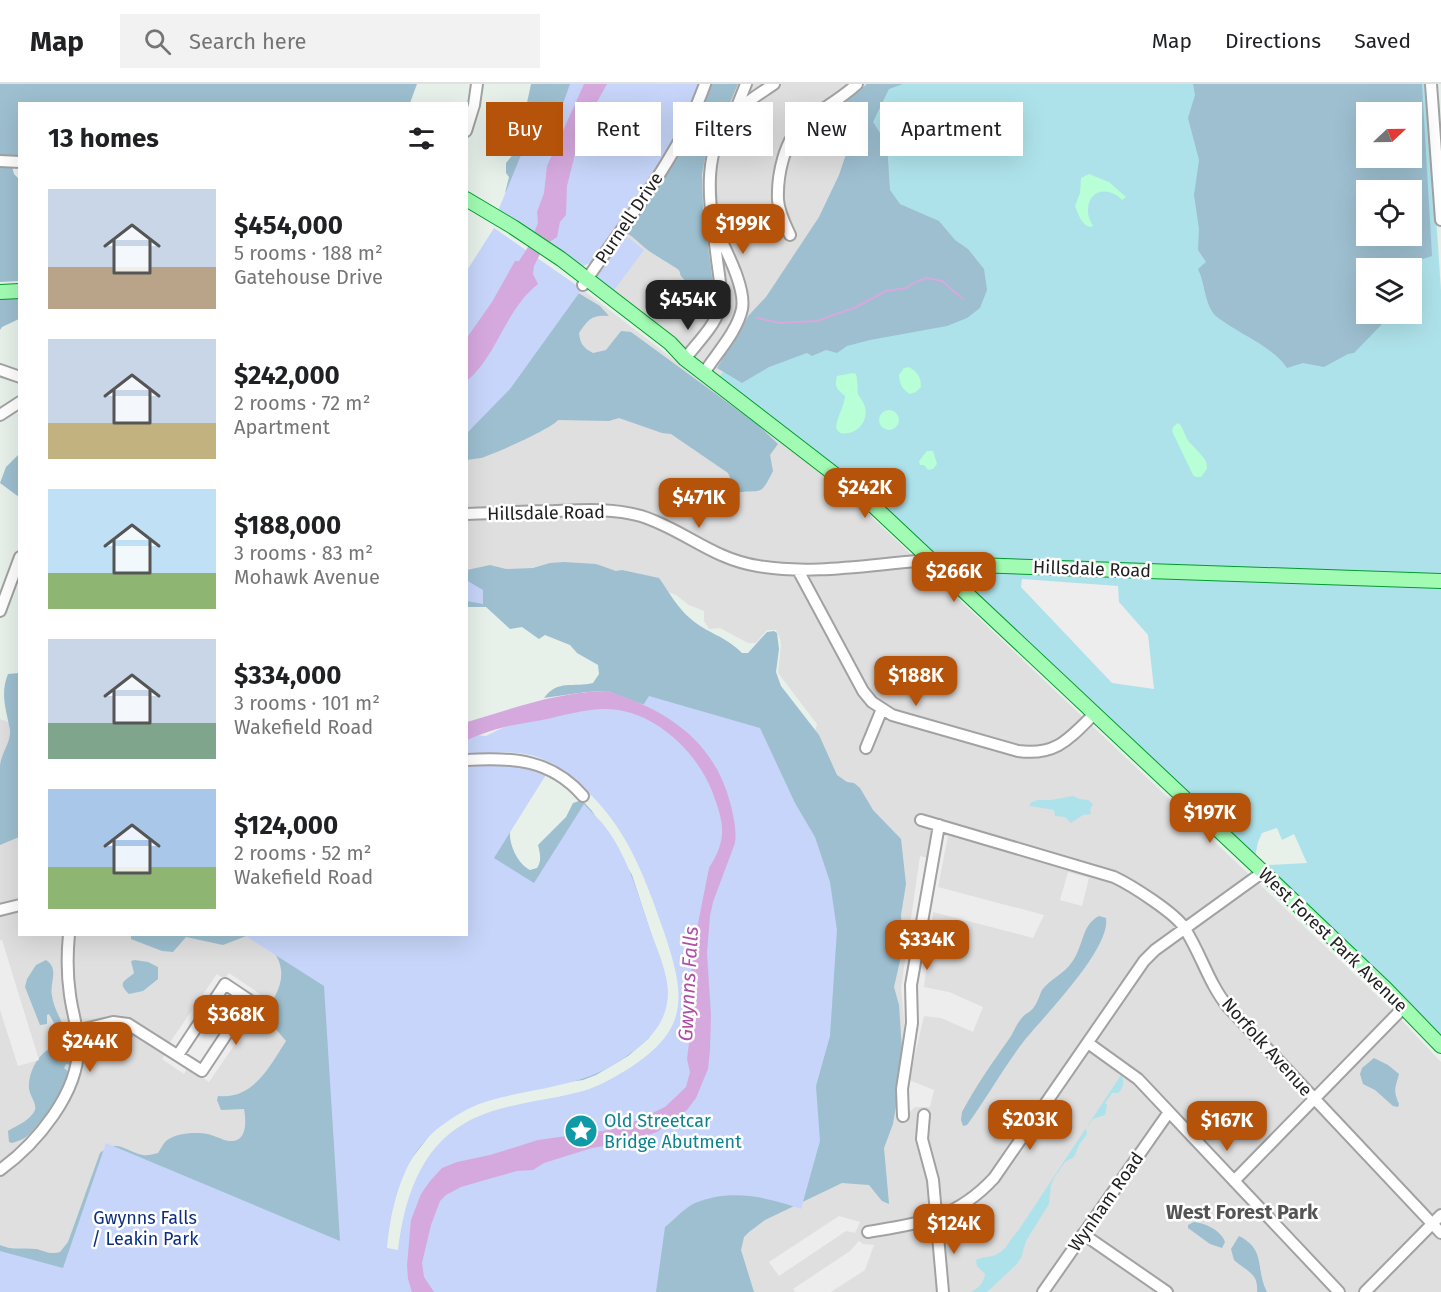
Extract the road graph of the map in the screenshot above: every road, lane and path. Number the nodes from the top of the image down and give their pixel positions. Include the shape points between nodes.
1 (477, 84) edge
2 (705, 84) edge
3 (746, 84) edge
4 (774, 84) edge
5 (857, 84) edge
6 (1431, 84) edge
7 (739, 102) edge
8 (750, 102) edge
9 (468, 124) edge
10 (1438, 143) edge
11 (713, 156) edge
12 (0, 161) edge
13 (18, 162) edge
14 (1440, 189) edge
15 (468, 200) edge
16 (468, 211) edge
17 (712, 220) junction
18 (1441, 220) edge
19 (511, 231) junction
20 (790, 235) dead end
21 (585, 282) junction
22 (18, 284) edge
23 (0, 285) edge
24 (18, 291) edge
25 (0, 292) edge
26 (685, 358) junction
27 (0, 370) edge
28 (704, 373) junction
29 (18, 376) edge
30 (18, 403) edge
31 (0, 415) edge
32 (468, 514) edge
33 (933, 561) junction
34 (18, 563) edge
35 (798, 570) junction
36 (0, 579) edge
37 (1441, 581) edge
38 (11, 583) junction
39 (0, 611) edge
40 (882, 709) junction
41 (1094, 714) junction
42 (866, 748) dead end
43 (468, 760) edge
44 (583, 796) dead end
45 (921, 819) dead end
46 (939, 825) junction
47 (1263, 872) junction
48 (18, 906) edge
49 (0, 910) edge
50 (1185, 928) junction
51 (69, 936) edge
52 (1404, 1007) junction
53 (76, 1031) junction
54 (1088, 1043) junction
55 (1441, 1046) edge
56 (178, 1055) junction
57 (1314, 1099) junction
58 (1169, 1112) junction
59 (924, 1115) dead end
60 (903, 1116) dead end
61 (0, 1170) edge
62 (1234, 1181) junction
63 (1441, 1215) edge
64 (936, 1218) junction
65 (1432, 1224) junction
66 (868, 1232) dead end
67 (1441, 1233) edge
68 (1083, 1234) junction
69 (943, 1292) edge
70 (1043, 1292) edge
71 (1167, 1292) edge
72 (1339, 1292) edge
73 (1365, 1292) edge

1 - 9 street
2 - 21 street, Purnell Drive via 672,153
3 - 7 street
4 - 8 street
5 - 20 street via 803,123 791,139 778,201
6 - 10 street
10 - 14 street
11 - 17 street via 709,193
12 - 13 street
14 - 18 street
15 - 19 main road
16 - 19 main road
17 - 26 street via 720,306 714,321
17 - 28 street via 737,280 742,305 730,334
19 - 21 main road, West Forest Park Avenue
21 - 26 main road, West Forest Park Avenue via 674,355
22 - 23 main road
24 - 25 main road
26 - 28 main road, West Forest Park Avenue
27 - 29 street
28 - 33 main road, West Forest Park Avenue via 851,486
30 - 31 street
32 - 35 street, Hillsdale Road via 590,509 620,512 657,522 729,559
33 - 35 street, Hillsdale Road
33 - 37 main road, Hillsdale Road
33 - 41 main road, West Forest Park Avenue
34 - 38 street
35 - 40 street via 856,681
36 - 38 street
38 - 39 street
40 - 41 street via 1030,752 1060,745
40 - 42 street
41 - 47 main road, West Forest Park Avenue
43 - 44 street via 515,759 532,763 558,775
45 - 46 street, Norfolk Avenue
46 - 50 street, Norfolk Avenue via 1114,877
46 - 60 street via 911,985 912,1023 902,1089
47 - 50 street
47 - 52 main road, West Forest Park Avenue
48 - 49 street
50 - 54 street via 1144,961
50 - 57 street, Norfolk Avenue via 1222,1000
51 - 53 street via 67,970
52 - 55 main road, West Forest Park Avenue
52 - 57 street
53 - 56 street via 113,1022 128,1024
53 - 61 street via 76,1069 59,1105 36,1136
54 - 58 street via 1138,1079
54 - 64 street via 994,1178 969,1202
56 - 56 street via 201,1071 249,1000 225,984
57 - 62 street
57 - 65 street, Norfolk Avenue
58 - 62 street
58 - 68 street, Wynham Road
59 - 64 street via 922,1139 932,1170
62 - 72 street
63 - 65 street
64 - 66 street
64 - 69 street
65 - 67 street, Norfolk Avenue
65 - 73 street
68 - 70 street, Wynham Road
68 - 71 street

